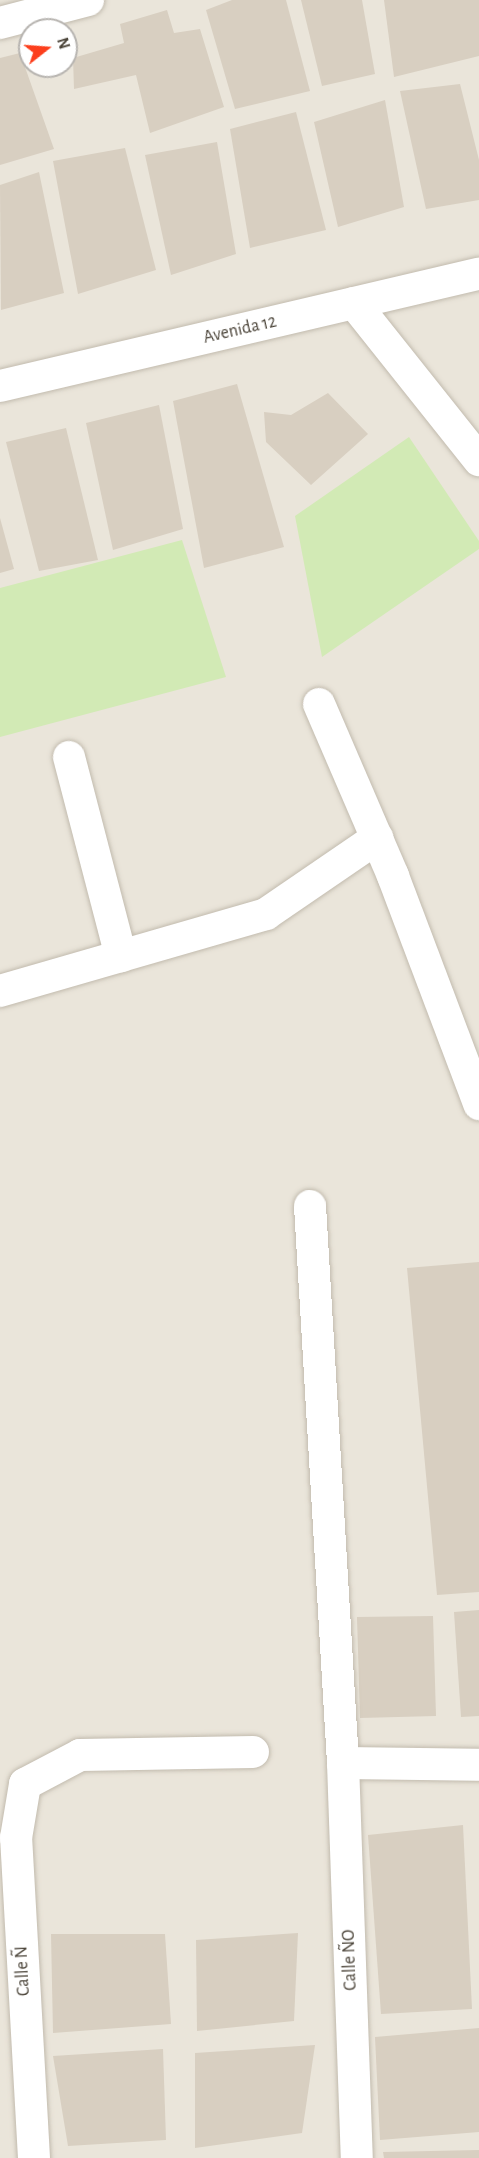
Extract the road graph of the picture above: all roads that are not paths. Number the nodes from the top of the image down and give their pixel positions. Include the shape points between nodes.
1 (88, 0) edge
2 (0, 23) edge
3 (479, 274) edge
4 (354, 303) junction
5 (0, 386) edge
6 (479, 460) edge
7 (319, 704) dead end
8 (69, 757) dead end
9 (377, 838) junction
10 (121, 956) junction
11 (0, 990) edge
12 (479, 1104) edge
13 (310, 1206) dead end
14 (253, 1752) dead end
15 (343, 1763) junction
16 (479, 1765) edge
17 (34, 2158) edge
18 (357, 2158) edge

1 - 2 street
3 - 4 street, Avenida 12
4 - 5 street, Avenida 12
4 - 6 street
7 - 9 street
8 - 10 street
9 - 10 street via 266,914
9 - 12 street
10 - 11 street
13 - 15 street, Calle ÑO
14 - 17 street, Calle Ñ via 80,1755 25,1784 16,1838
15 - 16 street
15 - 18 street, Calle ÑO

